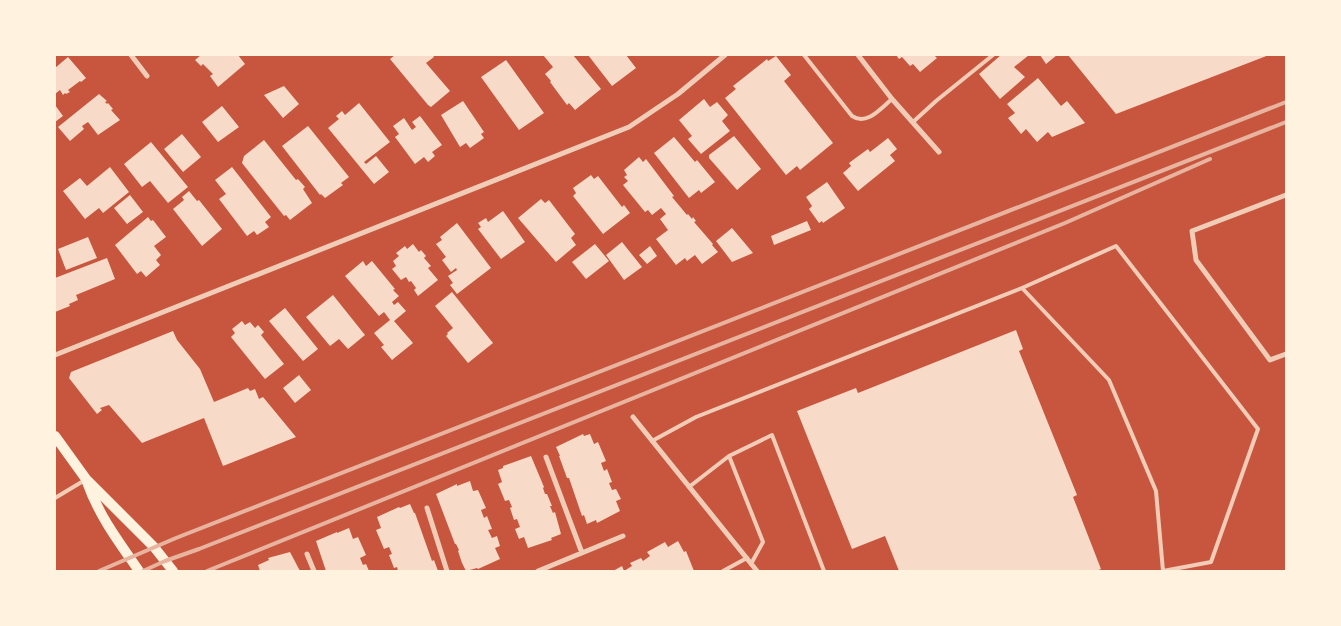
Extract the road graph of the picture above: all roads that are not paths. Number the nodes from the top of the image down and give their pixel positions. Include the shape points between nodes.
1 (131, 55) edge
2 (725, 55) edge
3 (804, 55) edge
4 (858, 55) edge
5 (993, 55) edge
6 (148, 76) dead end
7 (892, 99) junction
8 (912, 122) junction
9 (939, 152) dead end
10 (1286, 195) edge
11 (1022, 288) junction
12 (1286, 354) edge
13 (55, 355) edge
14 (633, 417) dead end
15 (55, 436) edge
16 (652, 441) junction
17 (729, 456) junction
18 (546, 457) dead end
19 (86, 479) junction
20 (689, 487) junction
21 (55, 498) edge
22 (427, 508) dead end
23 (623, 536) dead end
24 (582, 553) junction
25 (307, 554) dead end
26 (747, 558) junction
27 (751, 564) junction
28 (138, 571) edge
29 (173, 571) edge
30 (314, 571) edge
31 (447, 571) edge
32 (538, 571) edge
33 (723, 571) edge
34 (757, 571) edge
35 (824, 571) edge
36 (1163, 571) edge

1 - 6 street
2 - 13 street via 678,94 629,127
3 - 7 lane via 857,120 865,120
4 - 7 street
5 - 8 lane
7 - 8 street
8 - 9 street
10 - 12 street via 1192,231 1196,260 1270,360
11 - 16 lane via 696,417
11 - 36 lane via 1109,380 1156,491
11 - 36 lane via 1116,246 1258,429 1211,562
14 - 16 street
15 - 19 main road
16 - 20 street
17 - 20 lane
17 - 27 lane via 763,542
17 - 35 lane via 772,435
18 - 24 street
19 - 21 lane
19 - 28 main road via 94,504
19 - 29 main road via 154,547
20 - 26 street
22 - 31 street
23 - 24 street
24 - 32 street
25 - 30 street
26 - 27 street
26 - 33 lane
27 - 34 street

